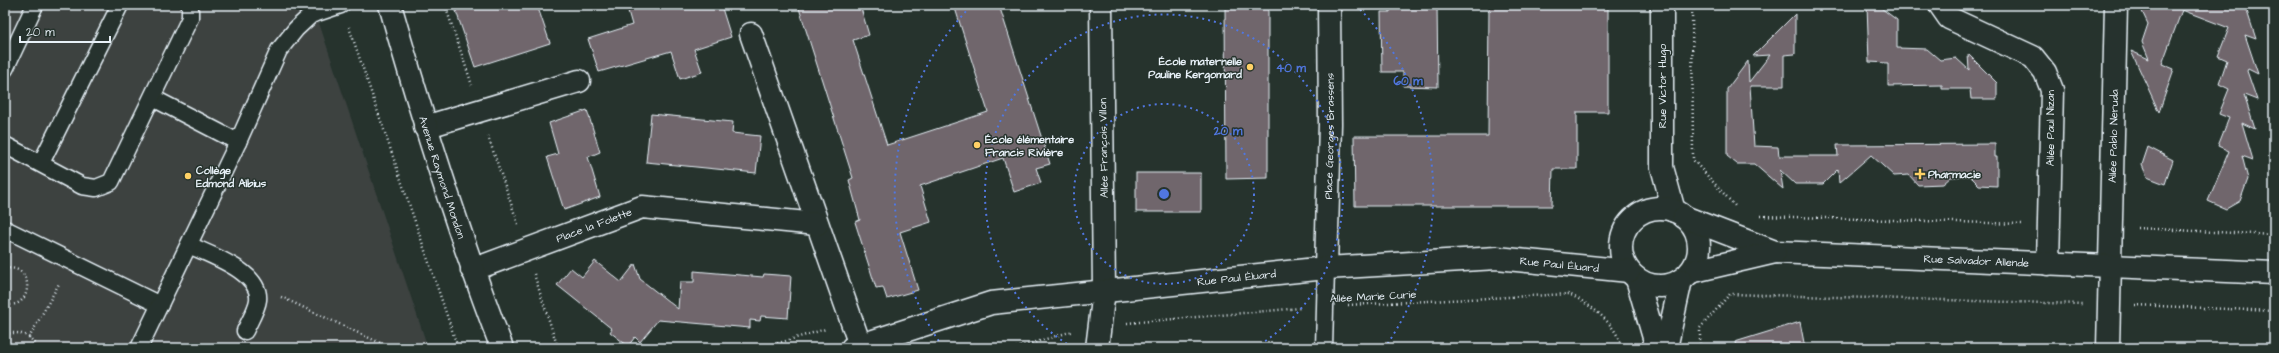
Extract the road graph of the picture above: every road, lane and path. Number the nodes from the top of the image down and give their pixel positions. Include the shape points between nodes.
1 (35, 5) edge
2 (120, 5) edge
3 (190, 5) edge
4 (342, 5) edge
5 (390, 5) edge
6 (446, 5) edge
7 (1101, 5) edge
8 (1329, 5) edge
9 (1662, 5) edge
10 (1692, 5) edge
11 (1940, 5) edge
12 (2116, 5) edge
13 (348, 23) dead end
14 (751, 34) dead end
15 (5, 69) edge
16 (579, 81) dead end
17 (153, 98) junction
18 (480, 110) junction
19 (425, 127) junction
20 (238, 142) junction
21 (5, 145) edge
22 (40, 163) junction
23 (1739, 210) dead end
24 (1679, 214) junction
25 (1760, 216) dead end
26 (817, 224) junction
27 (2049, 225) junction
28 (2112, 227) junction
29 (5, 229) edge
30 (2274, 235) edge
31 (189, 245) junction
32 (526, 250) junction
33 (1775, 252) junction
34 (71, 261) junction
35 (2048, 264) junction
36 (2111, 266) junction
37 (1326, 268) junction
38 (5, 269) edge
39 (472, 270) junction
40 (2274, 273) edge
41 (1633, 275) junction
42 (1686, 276) junction
43 (256, 284) junction
44 (1104, 291) junction
45 (5, 304) edge
46 (2109, 304) junction
47 (160, 306) junction
48 (1325, 306) junction
49 (2274, 311) edge
50 (852, 322) junction
51 (1099, 326) junction
52 (245, 331) dead end
53 (5, 334) edge
54 (29, 338) junction
55 (856, 346) edge
56 (36, 348) edge
57 (139, 348) edge
58 (391, 348) edge
59 (458, 348) edge
60 (502, 348) edge
61 (558, 348) edge
62 (762, 348) edge
63 (1016, 348) edge
64 (1097, 348) edge
65 (1324, 348) edge
66 (1622, 348) edge
67 (1657, 348) edge
68 (1666, 348) edge
69 (1700, 348) edge
70 (2108, 348) edge

1 - 15 lane
2 - 22 lane
3 - 17 lane via 190,18
4 - 20 lane via 311,15 296,28 279,50
5 - 19 street, Avenue Raymond Mondon
6 - 18 path
7 - 44 street, Allée François Villon
8 - 37 street, Place Georges Brassens via 1330,124
9 - 24 street, Rue Victor Hugo via 1662,167
10 - 23 path via 1693,160
11 - 27 street, Allée Paul Nizan via 1949,18 2032,57 2045,72 2052,90
12 - 28 street, Allée Pablo Neruda
13 - 59 path
14 - 26 street
16 - 18 street
17 - 20 lane
17 - 22 lane via 111,182 96,188 82,186
18 - 19 street
18 - 32 path
19 - 39 street, Avenue Raymond Mondon
20 - 31 lane
21 - 22 lane
24 - 33 street, Rue Salvador Allende
24 - 41 street via 1661,208 1648,209 1628,225 1622,237 1621,250
24 - 42 street via 1693,226 1698,237 1698,255
25 - 27 path
26 - 32 street, Place la Folette via 642,207
26 - 50 street
27 - 35 street, Allée Paul Nizan
28 - 30 path
28 - 36 street, Allée Pablo Neruda
29 - 34 lane
31 - 43 lane via 246,273
31 - 47 lane
32 - 39 street, Place la Folette
32 - 61 path
33 - 35 street, Rue Salvador Allende
33 - 42 street
34 - 47 lane
34 - 54 path
35 - 36 street, Rue Salvador Allende
36 - 40 street, Rue Salvador Allende
36 - 46 street, Allée Pablo Neruda
37 - 41 street, Rue Paul Éluard via 1496,258
37 - 44 street, Rue Paul Éluard
37 - 48 lane
38 - 45 path via 20,270 26,277 28,286 22,300 15,304
39 - 60 street, Avenue Raymond Mondon
41 - 42 street via 1648,284 1659,286 1670,285
41 - 67 street
42 - 68 street
43 - 52 lane via 258,300
43 - 58 path
44 - 51 street, Allée François Villon
44 - 55 street, Rue Paul Éluard via 991,303
46 - 49 path
46 - 69 path via 1730,294 1700,328
46 - 70 street, Allée Pablo Neruda
47 - 57 lane
48 - 51 path, Allée Marie Curie
48 - 65 lane
48 - 66 path, Allée Marie Curie via 1569,294 1588,304 1604,318 1619,337
50 - 55 street
50 - 62 path
51 - 63 path, Allée Marie Curie via 1061,333
51 - 64 street, Allée François Villon
53 - 54 path via 22,333
54 - 56 path

